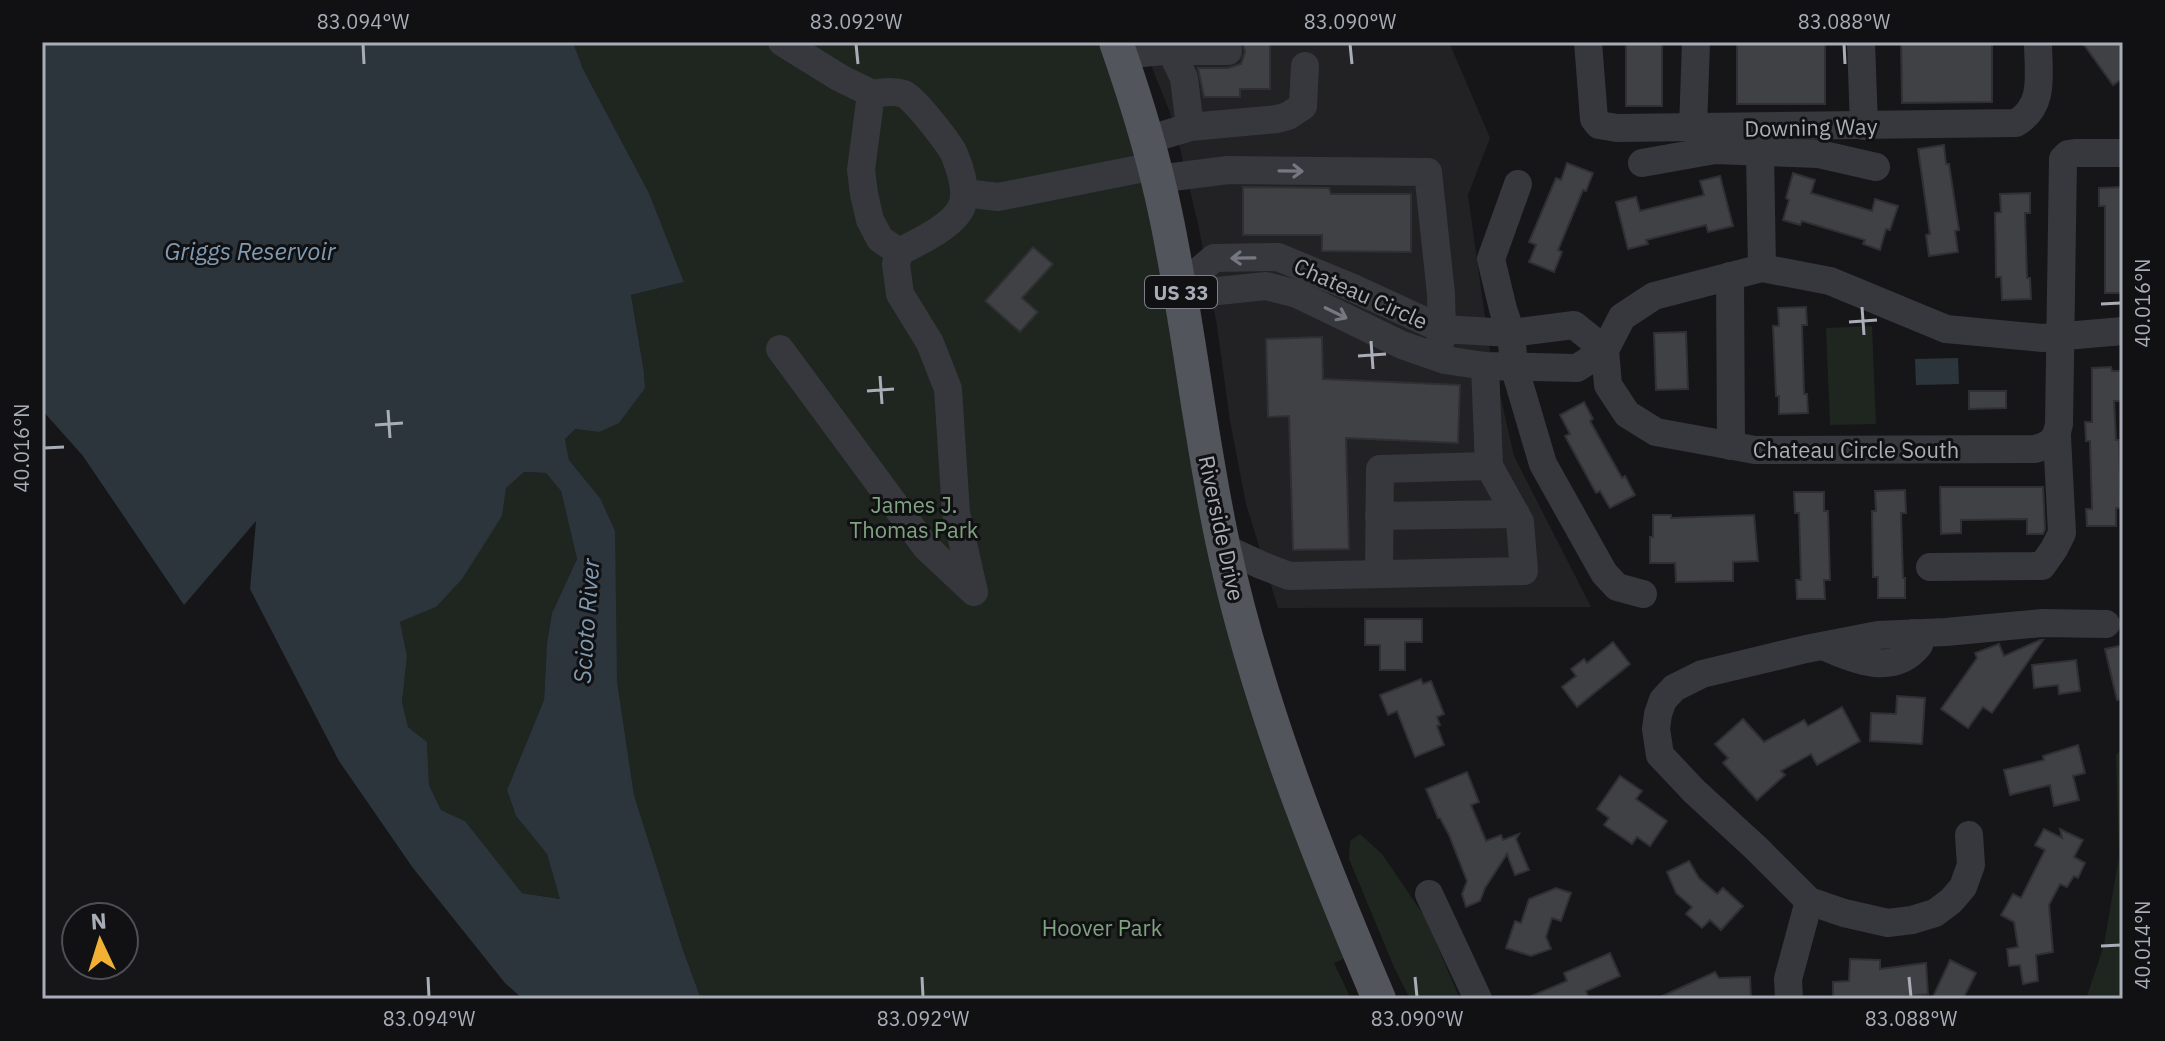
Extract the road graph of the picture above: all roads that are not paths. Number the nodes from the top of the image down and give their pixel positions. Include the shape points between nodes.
1 (782, 42) edge
2 (1588, 42) edge
3 (1696, 42) edge
4 (1861, 42) edge
5 (2038, 42) edge
6 (1118, 49) edge
7 (1171, 51) junction
8 (1228, 51) dead end
9 (1305, 66) dead end
10 (873, 94) junction
11 (1864, 126) junction
12 (1190, 127) junction
13 (1693, 128) junction
14 (1760, 152) junction
15 (2123, 153) edge
16 (1153, 161) junction
17 (1642, 163) dead end
18 (1876, 167) dead end
19 (1518, 184) dead end
20 (965, 193) junction
21 (899, 252) junction
22 (1762, 268) junction
23 (1730, 276) junction
24 (1180, 287) junction
25 (1442, 329) junction
26 (2123, 331) edge
27 (1511, 333) junction
28 (2061, 338) junction
29 (780, 349) dead end
30 (1605, 350) junction
31 (1438, 357) junction
32 (1485, 366) junction
33 (1514, 366) junction
34 (2057, 437) junction
35 (1731, 446) junction
36 (1489, 466) junction
37 (1516, 514) junction
38 (1379, 516) junction
39 (1224, 548) junction
40 (1930, 567) dead end
41 (1379, 574) junction
42 (1643, 594) dead end
43 (2106, 624) dead end
44 (1969, 835) dead end
45 (1429, 894) dead end
46 (1809, 901) junction
47 (1379, 999) edge
48 (1478, 999) edge
49 (1789, 999) edge

1 - 10 street
2 - 13 street, Downing Way via 1594,119 1599,125
3 - 13 street
4 - 11 street
5 - 11 street, Downing Way via 2036,101 2028,116 2016,123
6 - 7 street
6 - 16 main road, Riverside Drive / US 33
7 - 8 street
7 - 12 street via 1184,78
9 - 12 street via 1303,106 1288,116
10 - 20 street via 906,95 920,108 954,153
10 - 21 street via 861,170 864,194 880,239
11 - 13 street, Downing Way
12 - 16 street
14 - 17 street via 1715,150
14 - 18 street via 1819,154
14 - 22 street
15 - 28 street via 2075,153 2063,159
16 - 20 street via 998,197
16 - 24 main road, Riverside Drive / US 33
16 -> 25 street via 1228,170 1428,172
19 - 27 street via 1491,259
20 - 21 street via 960,210 948,222
21 - 29 street via 900,294 930,343 948,389 956,513 974,592 926,547
22 - 23 street
22 - 28 street via 1830,281 1946,329
23 - 30 street via 1654,296 1622,317
23 - 35 street
25 -> 24 street, Chateau Circle via 1278,257 1214,258
24 -> 31 street, Chateau Circle via 1218,291 1266,286 1297,294
24 - 39 main road, Riverside Drive / US 33
25 - 27 street, Chateau Circle
25 - 31 street
26 - 28 street
27 - 30 street, Chateau Circle via 1574,325
27 - 33 street
28 - 34 street
30 - 33 street, Chateau Circle via 1577,368
30 - 35 street, Chateau Circle South via 1608,385 1627,414 1656,432
31 - 32 street, Chateau Circle
32 - 33 street, Chateau Circle
32 - 36 street
33 - 42 street via 1543,464 1586,544 1617,587
34 - 35 street, Chateau Circle South via 2035,449
34 - 40 street via 2062,533 2042,566
36 - 37 street
36 - 38 street via 1380,469
37 - 38 street
37 - 41 street via 1524,571
38 - 41 street
39 - 41 street via 1289,576
39 - 47 main road, Riverside Drive / US 33 via 1245,637 1275,728
43 - 46 street via 2042,623 1878,635 1702,674 1674,688 1658,714 1660,755
44 - 46 street via 1971,865 1963,887 1935,913 1888,923
45 - 48 street
46 - 49 street via 1788,979

